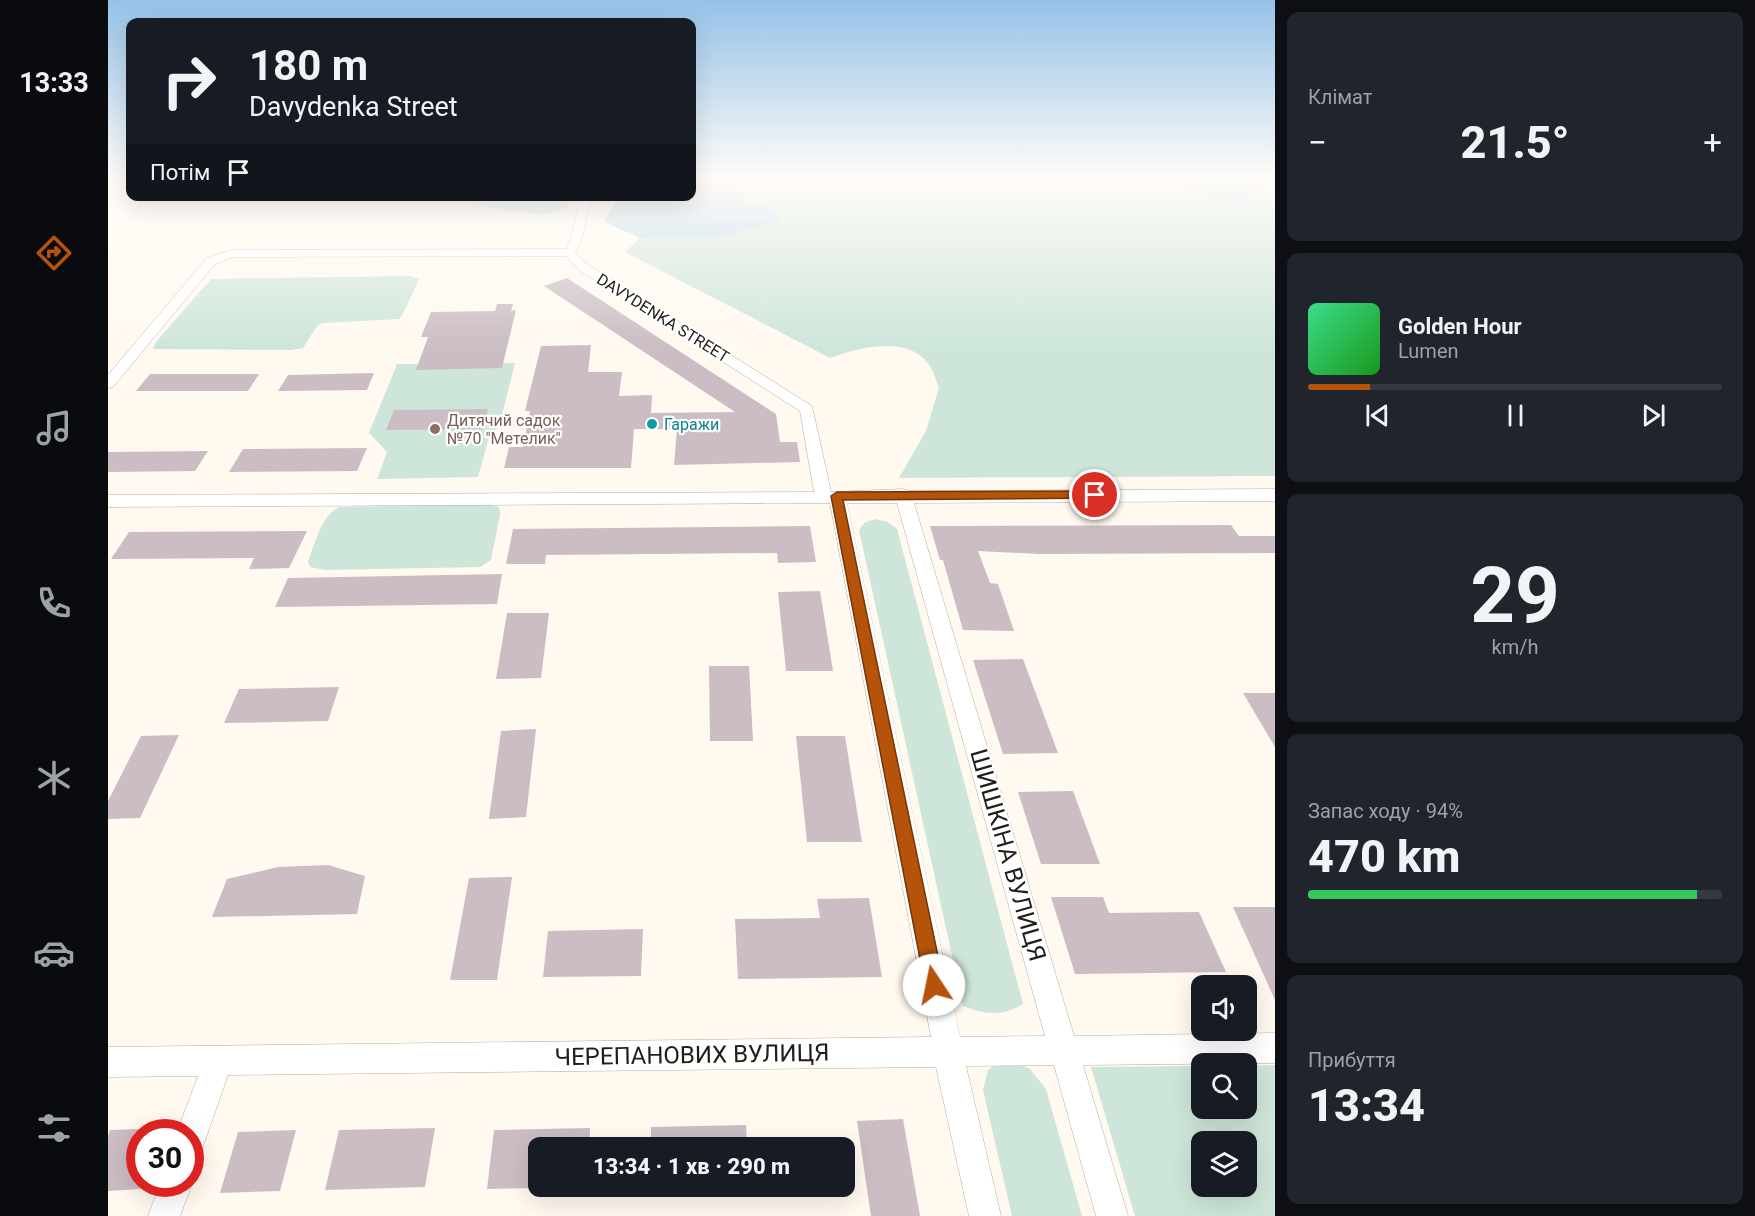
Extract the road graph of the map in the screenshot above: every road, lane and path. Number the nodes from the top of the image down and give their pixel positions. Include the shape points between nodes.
1 (577, 235) edge
2 (568, 252) junction
3 (108, 384) edge
4 (903, 495) junction
5 (1275, 495) edge
6 (830, 496) junction
7 (108, 501) edge
8 (1275, 1048) edge
9 (1065, 1050) junction
10 (948, 1052) junction
11 (218, 1060) junction
12 (108, 1062) edge
13 (198, 1119) edge
14 (171, 1197) edge
15 (164, 1216) edge
16 (985, 1216) edge
17 (1112, 1216) edge

1 - 2 street via 575,245
2 - 3 street via 232,254 211,261
2 - 6 street, DAVYDENKA STREET via 584,267 807,409
4 - 5 street
4 - 6 street
4 - 9 street, ШИШКIНА ВУЛИЦЯ
6 - 7 street
6 - 10 street, DAVYDENKA STREET
8 - 9 street, ЧЕРЕПАНОВИХ ВУЛИЦЯ
9 - 10 street, ЧЕРЕПАНОВИХ ВУЛИЦЯ
9 - 17 street, ШИШКIНА ВУЛИЦЯ
10 - 11 street, ЧЕРЕПАНОВИХ ВУЛИЦЯ
10 - 16 street, DAVYDENKA STREET
11 - 12 street, ЧЕРЕПАНОВИХ ВУЛИЦЯ
11 - 13 street
14 - 15 street

